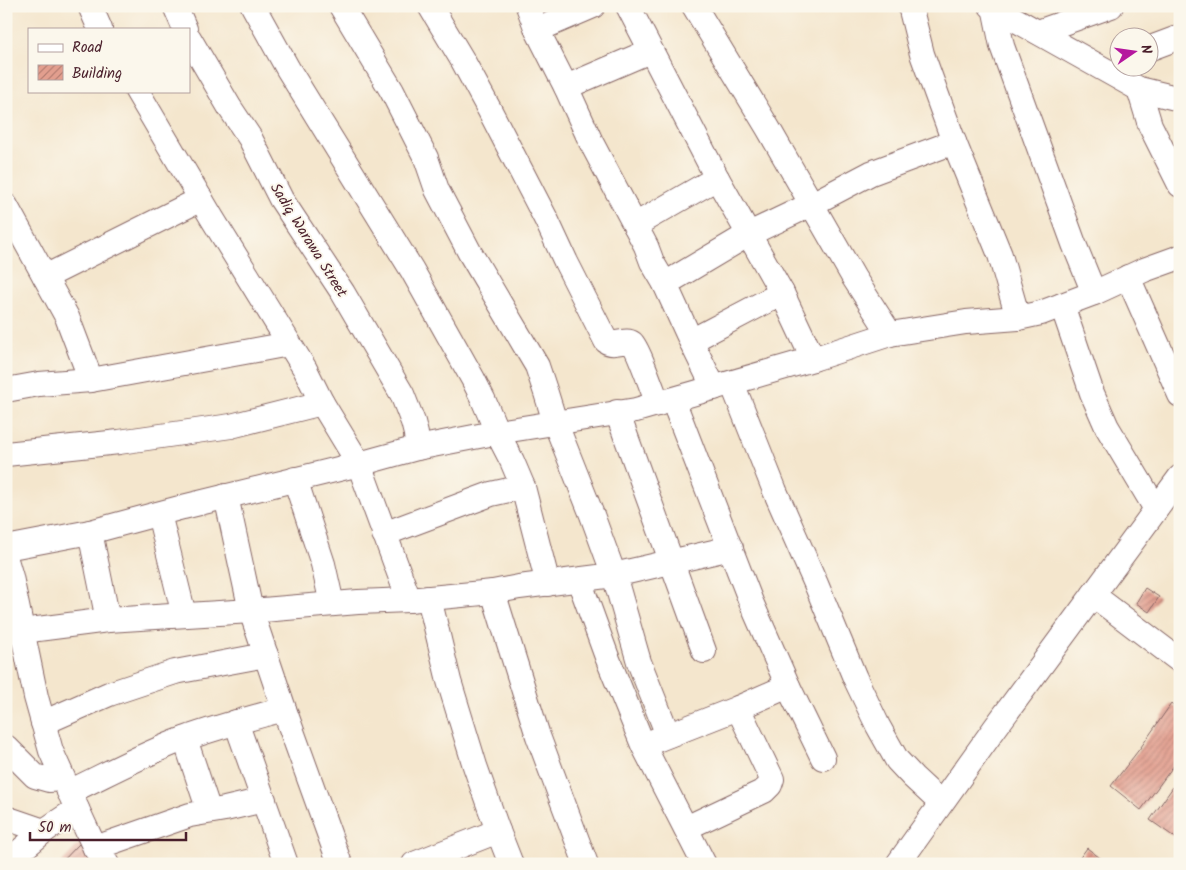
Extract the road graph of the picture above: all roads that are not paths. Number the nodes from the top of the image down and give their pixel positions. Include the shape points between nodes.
1 (90, 6) edge
2 (175, 6) edge
3 (253, 6) edge
4 (341, 6) edge
5 (430, 6) edge
6 (528, 6) edge
7 (593, 6) edge
8 (628, 6) edge
9 (694, 6) edge
10 (910, 6) edge
11 (1111, 6) edge
12 (1002, 9) edge
13 (100, 28) edge
14 (185, 28) edge
15 (537, 30) junction
16 (1038, 32) junction
17 (1180, 37) edge
18 (190, 40) edge
19 (1158, 45) edge
20 (650, 50) junction
21 (1108, 63) edge
22 (1126, 78) edge
23 (566, 87) junction
24 (1139, 89) junction
25 (137, 92) edge
26 (1180, 99) edge
27 (954, 142) junction
28 (717, 178) junction
29 (1180, 185) edge
30 (201, 200) junction
31 (812, 204) junction
32 (6, 206) edge
33 (635, 224) junction
34 (749, 234) junction
35 (1180, 257) edge
36 (45, 277) junction
37 (1128, 277) junction
38 (665, 284) junction
39 (782, 293) junction
40 (1094, 293) junction
41 (1062, 305) junction
42 (1018, 318) junction
43 (890, 334) junction
44 (691, 341) junction
45 (289, 344) junction
46 (813, 359) junction
47 (91, 380) junction
48 (723, 385) junction
49 (6, 390) edge
50 (1180, 394) edge
51 (665, 402) junction
52 (322, 403) junction
53 (618, 412) junction
54 (555, 422) junction
55 (497, 432) junction
56 (417, 448) junction
57 (6, 454) edge
58 (359, 464) junction
59 (1180, 477) edge
60 (295, 479) junction
61 (523, 487) junction
62 (226, 496) junction
63 (1156, 509) junction
64 (158, 514) junction
65 (90, 532) junction
66 (384, 534) junction
67 (6, 548) edge
68 (730, 548) junction
69 (672, 562) junction
70 (8, 572) edge
71 (614, 575) junction
72 (579, 580) junction
73 (548, 584) junction
74 (492, 592) junction
75 (1092, 596) junction
76 (419, 599) junction
77 (332, 604) junction
78 (251, 611) junction
79 (184, 615) junction
80 (108, 620) junction
81 (14, 632) edge
82 (704, 651) dead end
83 (266, 655) junction
84 (1180, 661) edge
85 (788, 686) junction
86 (738, 708) junction
87 (284, 709) junction
88 (43, 722) junction
89 (236, 722) junction
90 (668, 735) junction
91 (184, 739) junction
92 (643, 745) junction
93 (6, 747) edge
94 (823, 758) dead end
95 (70, 793) junction
96 (264, 800) junction
97 (941, 803) junction
98 (209, 811) junction
99 (6, 818) edge
100 (686, 828) junction
101 (44, 831) junction
102 (498, 831) junction
103 (101, 856) edge
104 (6, 863) edge
105 (286, 864) edge
106 (340, 864) edge
107 (414, 864) edge
108 (511, 864) edge
109 (586, 864) edge
110 (704, 864) edge
111 (898, 864) edge

1 - 13 street
2 - 14 street
3 - 55 street via 288,69 412,270 473,379
4 - 54 street via 392,91 470,253 537,366
5 - 51 street via 464,61 606,341 612,344 632,343
6 - 15 street
7 - 15 street
8 - 20 street
9 - 31 street
10 - 27 street via 922,54
11 - 16 street
12 - 16 street
12 - 40 street via 1002,46
15 - 23 street
16 - 21 street
17 - 19 street
18 - 56 street, Sadiq Warawa Street via 250,138 281,200 343,293 402,394 413,422
20 - 23 street
20 - 28 street
22 - 24 street
23 - 33 street
24 - 26 street
24 - 29 street via 1150,125
25 - 30 street
27 - 31 street via 878,170
27 - 42 street via 1000,255
28 - 33 street
28 - 34 street
30 - 36 street
30 - 45 street
31 - 34 street
31 - 43 street
32 - 36 street
33 - 38 street
34 - 38 street
34 - 39 street
35 - 37 street
36 - 47 street via 67,317
37 - 40 street
37 - 50 street
38 - 44 street
39 - 44 street
39 - 46 street
40 - 41 street
41 - 42 street
41 - 63 street via 1107,427
42 - 43 street
43 - 46 street
44 - 48 street
45 - 47 street
45 - 52 street
46 - 48 street
47 - 49 street
48 - 51 street
48 - 97 street via 775,491 878,726 897,760
51 - 53 street
51 - 68 street
52 - 57 street via 231,426
52 - 58 street
53 - 54 street
53 - 69 street
54 - 55 street
54 - 71 street
55 - 56 street
55 - 61 street
56 - 58 street
58 - 60 street
58 - 66 street
59 - 63 street
60 - 62 street
60 - 77 street via 323,564
61 - 66 street via 491,494
61 - 73 street
62 - 64 street
62 - 78 street
63 - 75 street
64 - 65 street
64 - 79 street
65 - 67 street
65 - 80 street
66 - 76 street
68 - 69 street
68 - 85 street
69 - 71 street
69 - 82 street
70 - 81 street
71 - 72 street
71 - 90 street via 639,662
72 - 73 street
72 - 92 street
73 - 74 street
74 - 76 street
74 - 109 street via 538,736
75 - 84 street
75 - 97 street
76 - 77 street
76 - 102 street
77 - 78 street
78 - 79 street
78 - 83 street
79 - 80 street
80 - 81 street
81 - 88 street
83 - 87 street
83 - 88 street via 175,672 108,694
85 - 86 street
85 - 94 street
86 - 90 street
86 - 100 street via 772,779 770,785 764,791
87 - 89 street
87 - 106 street
88 - 95 street via 51,751
89 - 91 street
89 - 96 street
90 - 92 street
91 - 95 street
91 - 98 street
92 - 100 street
93 - 95 street via 35,776 49,780
95 - 101 street
95 - 103 street
96 - 98 street
96 - 105 street
97 - 111 street
98 - 103 street via 190,815
99 - 101 street
100 - 110 street
101 - 104 street
102 - 107 street
102 - 108 street

